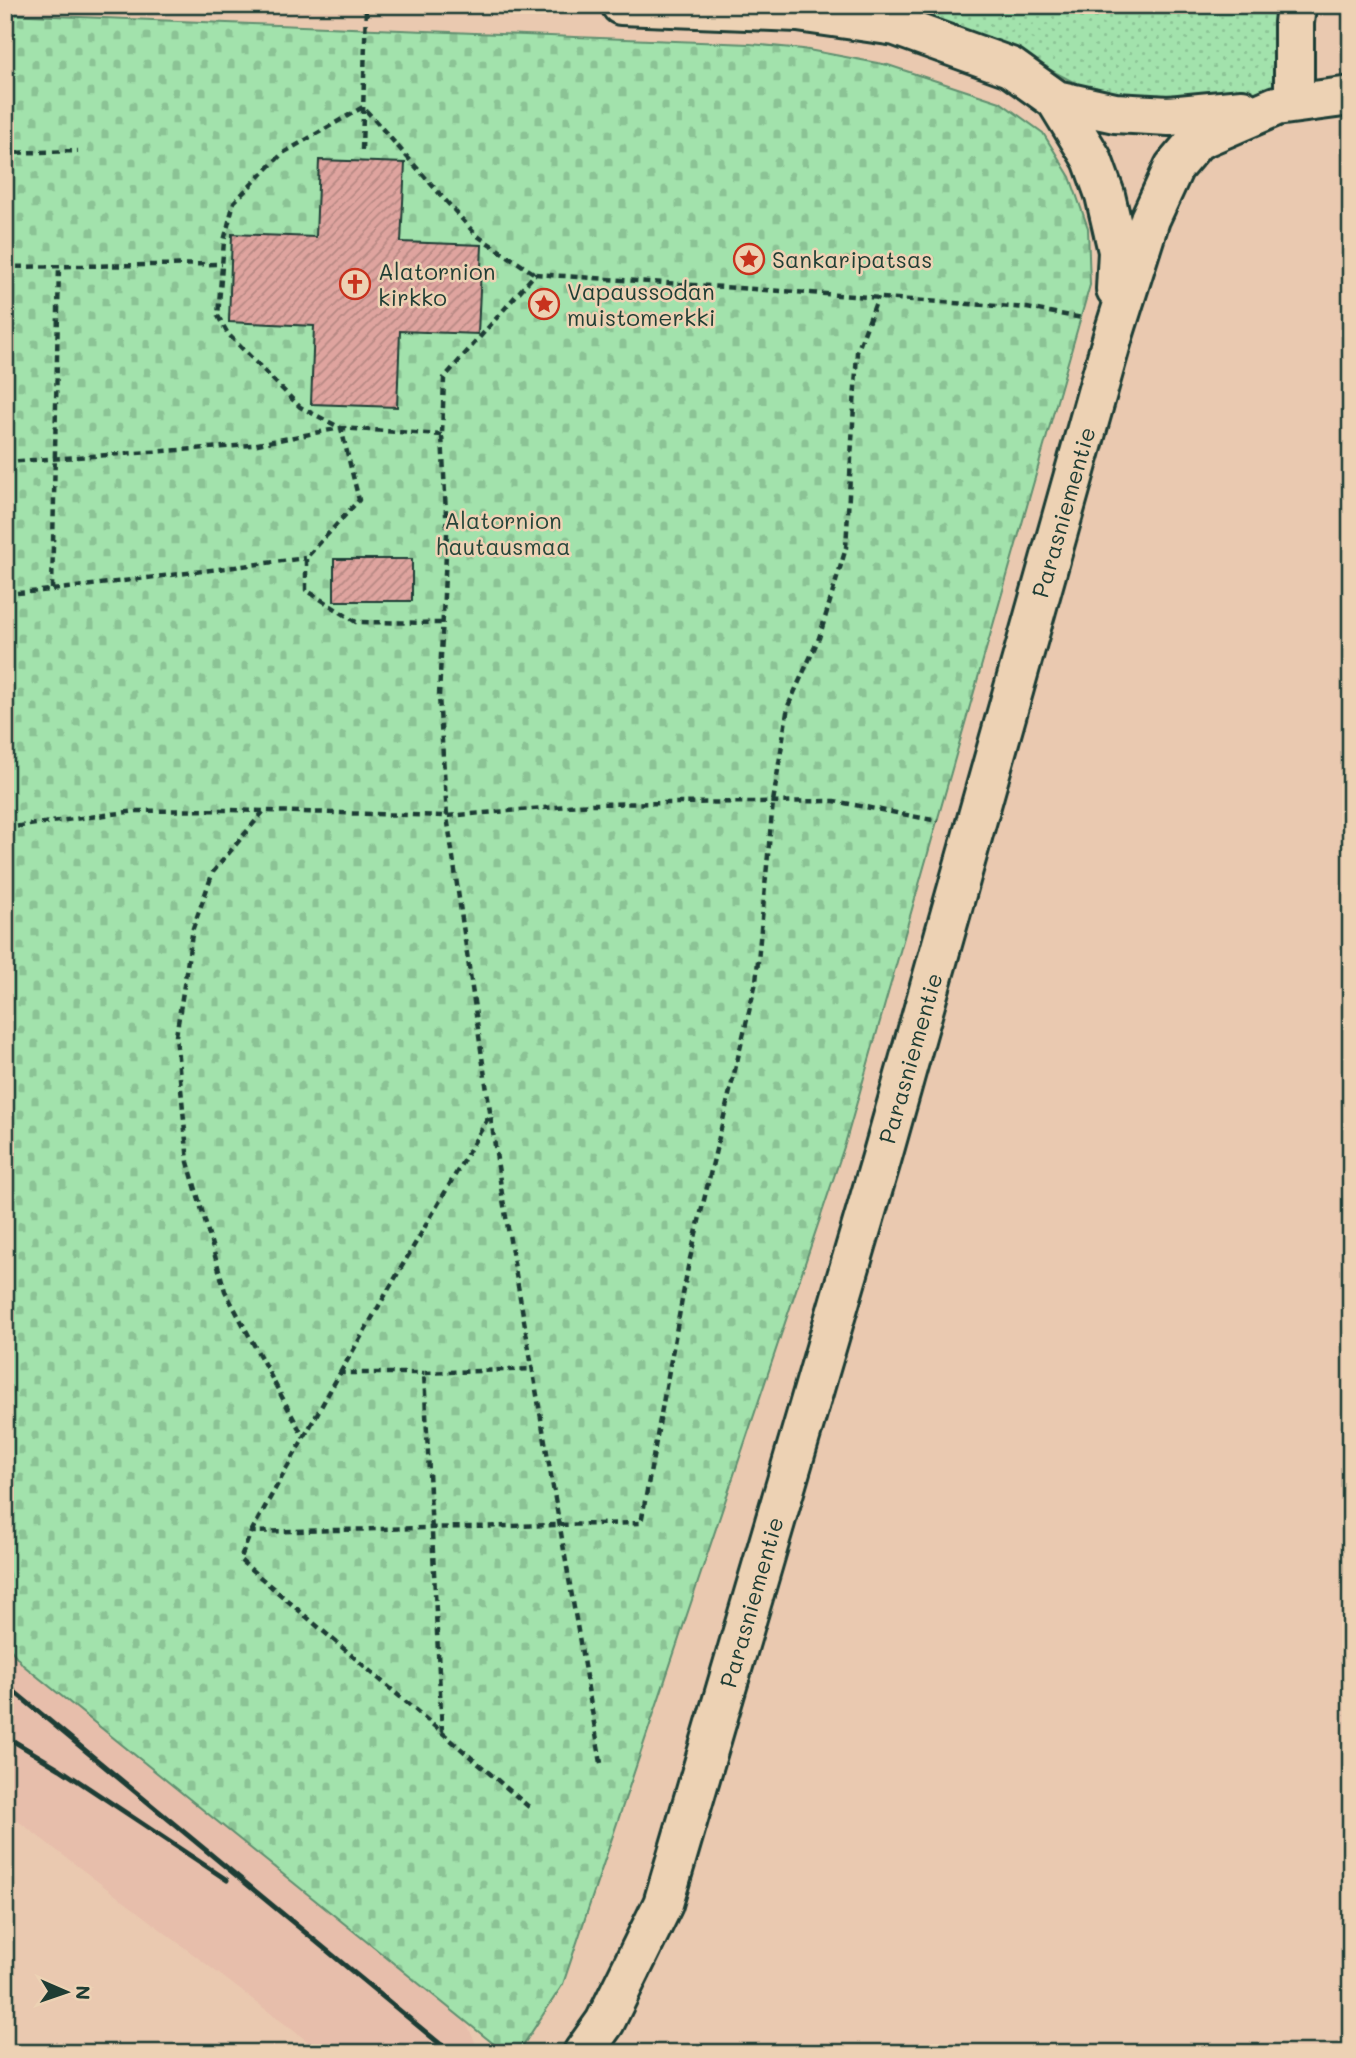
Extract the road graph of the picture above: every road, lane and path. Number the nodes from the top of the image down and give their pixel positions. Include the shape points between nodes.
1 (366, 5) edge
2 (621, 5) edge
3 (1296, 5) edge
4 (1351, 96) edge
5 (1056, 100) junction
6 (1285, 105) junction
7 (363, 107) junction
8 (362, 150) dead end
9 (78, 151) dead end
10 (5, 153) edge
11 (222, 264) junction
12 (59, 266) junction
13 (5, 267) edge
14 (534, 274) junction
15 (878, 297) junction
16 (1113, 336) junction
17 (341, 429) junction
18 (442, 435) junction
19 (54, 458) junction
20 (5, 462) edge
21 (306, 558) junction
22 (51, 590) junction
23 (5, 594) edge
24 (443, 622) junction
25 (772, 802) junction
26 (263, 811) junction
27 (447, 816) junction
28 (938, 821) dead end
29 (5, 828) edge
30 (491, 1112) junction
31 (533, 1369) junction
32 (340, 1373) junction
33 (424, 1373) junction
34 (304, 1438) junction
35 (560, 1525) junction
36 (432, 1528) junction
37 (251, 1532) junction
38 (442, 1733) junction
39 (601, 1763) dead end
40 (529, 1807) dead end
41 (583, 2053) edge

1 - 7 path
2 - 5 street via 798,12 896,26 1010,68
3 - 6 street
4 - 6 street, Parasniementie
5 - 6 street, Parasniementie via 1115,113 1169,116
5 - 16 street via 1092,159 1111,218 1118,251
6 - 16 street, Parasniementie via 1197,140 1174,167 1150,219
7 - 8 path
7 - 11 path via 283,153 234,202
7 - 14 path via 476,235
9 - 10 path
11 - 12 path
11 - 17 path via 218,316 228,334 300,407
12 - 13 path
12 - 19 path
14 - 15 path
14 - 18 path via 444,378
15 - 16 path via 1027,308 1081,318
15 - 25 path via 857,352 846,548 819,638 788,706
16 - 41 street, Parasniementie via 882,1157 663,1904 605,2022
17 - 18 path
17 - 19 path via 252,445
17 - 21 path via 359,500
18 - 24 path via 447,534
19 - 20 path
19 - 22 path
21 - 22 path
21 - 24 path via 306,590 356,622
22 - 23 path
24 - 27 path via 439,696
25 - 27 path via 592,804
25 - 28 path via 834,801
25 - 35 path via 756,982 688,1267 641,1523
26 - 27 path
26 - 29 path via 136,811
26 - 34 path via 213,872 193,928 176,1037 188,1161 225,1290
27 - 30 path
30 - 31 path
30 - 32 path
31 - 33 path
31 - 35 path
32 - 33 path
32 - 34 path
33 - 36 path
34 - 37 path
35 - 36 path
35 - 39 path
36 - 37 path
36 - 38 path
37 - 38 path via 240,1560
38 - 40 path

